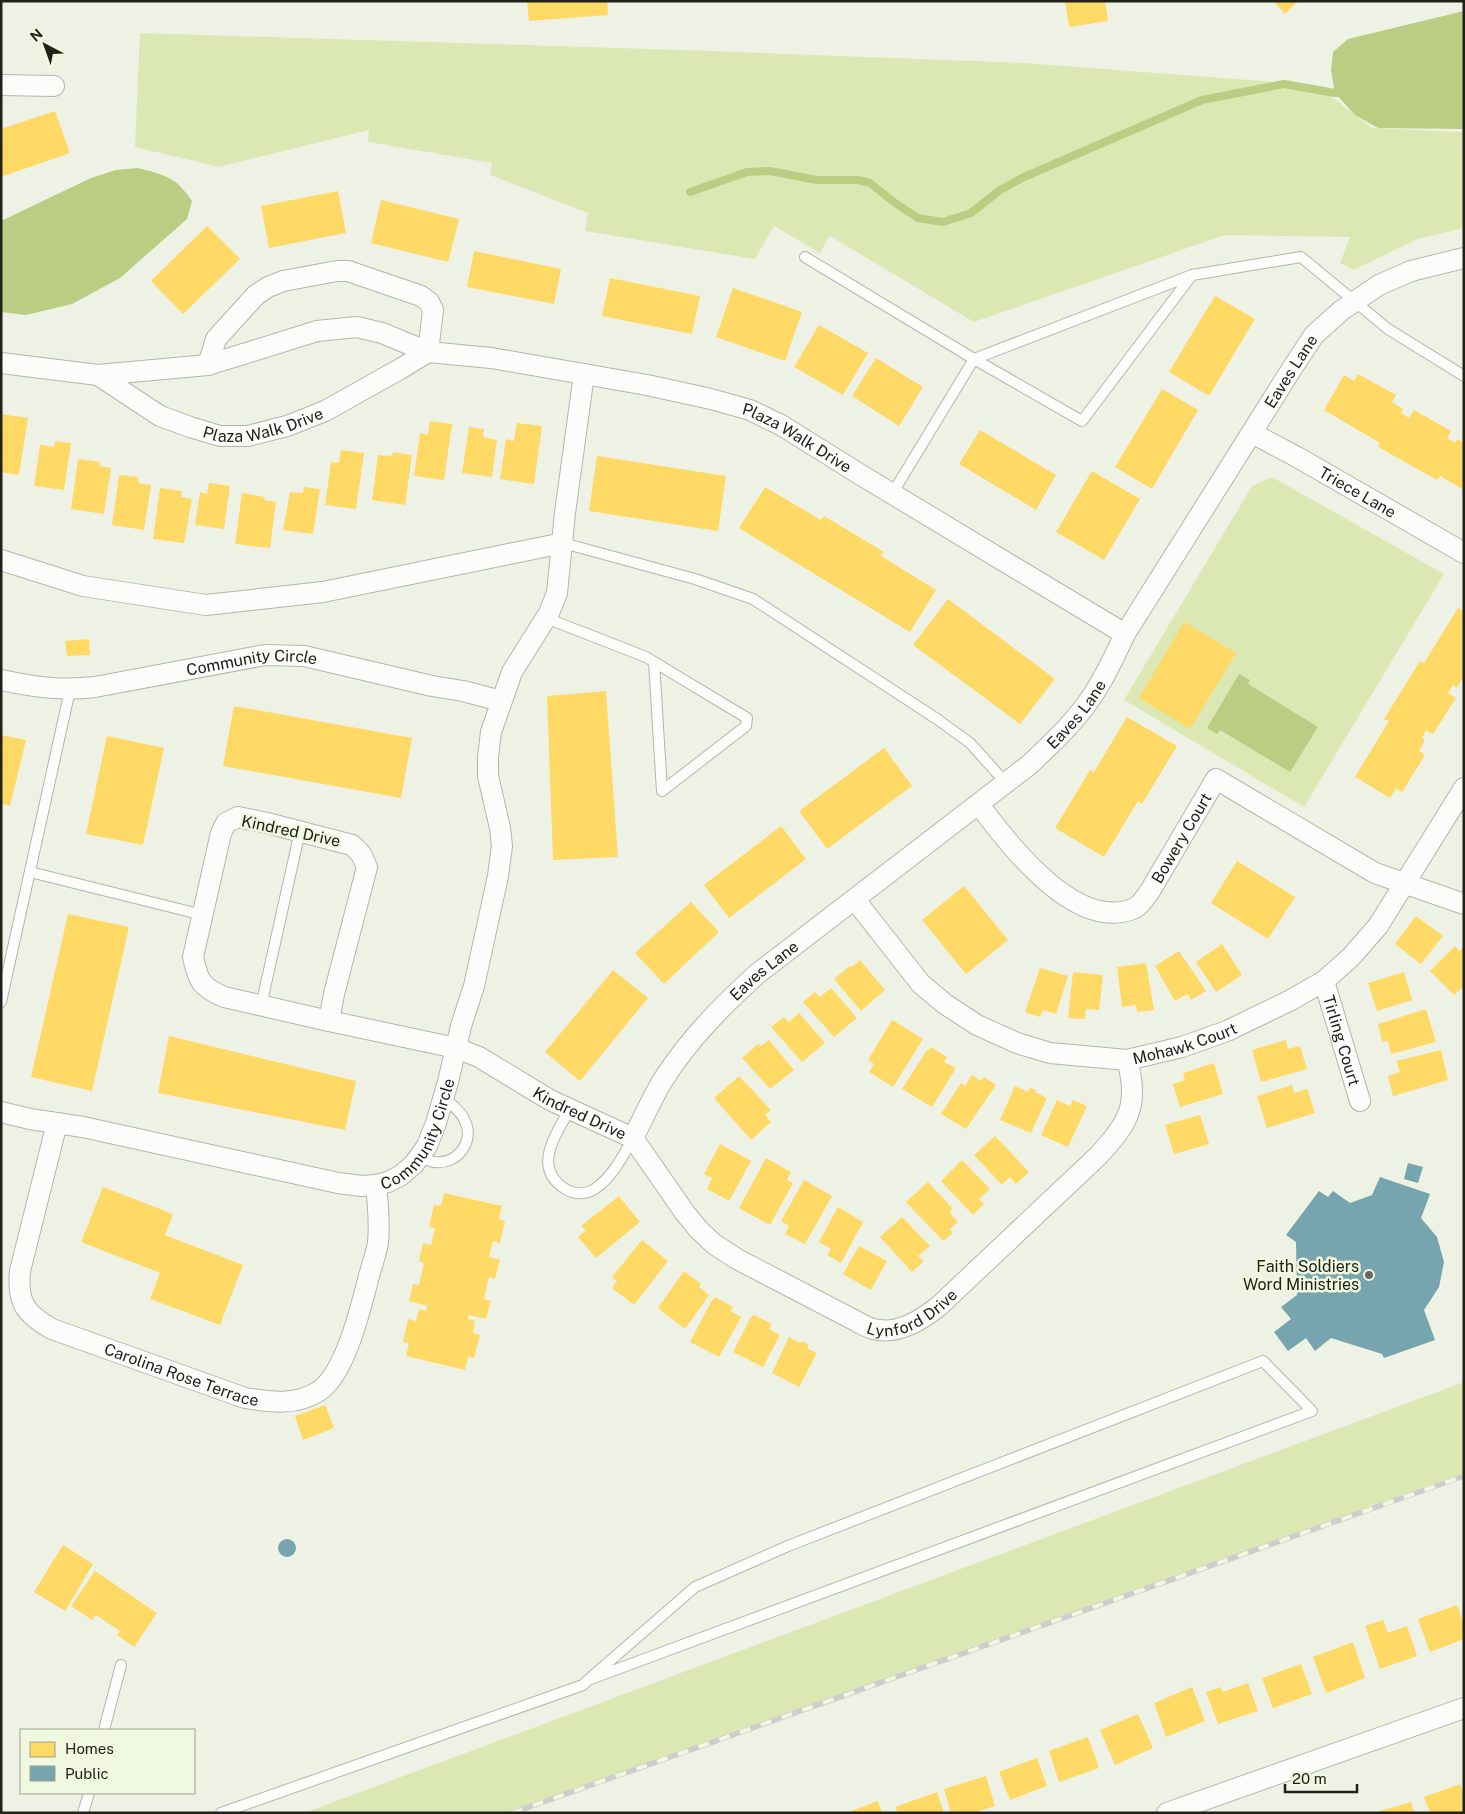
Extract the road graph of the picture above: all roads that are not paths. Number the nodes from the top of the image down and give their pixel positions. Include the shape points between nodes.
1 (1, 85) edge
2 (54, 86) dead end
3 (805, 258) dead end
4 (1464, 258) edge
5 (1192, 276) junction
6 (1355, 301) junction
7 (428, 352) junction
8 (974, 360) junction
9 (1, 363) edge
10 (208, 366) junction
11 (584, 374) junction
12 (98, 375) junction
13 (1464, 376) edge
14 (1252, 433) junction
15 (892, 494) junction
16 (563, 543) junction
17 (1464, 553) edge
18 (1, 560) edge
19 (546, 618) junction
20 (1125, 634) junction
21 (654, 662) junction
22 (1, 680) edge
23 (70, 690) junction
24 (501, 701) junction
25 (1006, 783) junction
26 (1464, 788) edge
27 (979, 805) junction
28 (300, 831) junction
29 (30, 872) junction
30 (1404, 884) junction
31 (855, 900) junction
32 (1464, 904) edge
33 (203, 915) junction
34 (1324, 981) junction
35 (1, 1002) edge
36 (262, 1006) junction
37 (329, 1021) junction
38 (456, 1048) junction
39 (1127, 1060) junction
40 (443, 1098) junction
41 (1360, 1101) dead end
42 (570, 1109) junction
43 (1, 1112) edge
44 (57, 1124) junction
45 (633, 1138) junction
46 (419, 1157) junction
47 (376, 1185) junction
48 (121, 1665) dead end
49 (588, 1680) junction
50 (1464, 1708) edge
51 (104, 1729) edge
52 (88, 1794) edge
53 (84, 1813) edge
54 (221, 1813) edge
55 (1167, 1813) edge

1 - 2 street
3 - 8 lane
4 - 6 street, Eaves Lane via 1411,271 1379,285
5 - 6 lane via 1302,257
5 - 8 lane
5 - 8 lane via 1082,421
6 - 13 lane via 1388,329
6 - 14 street, Eaves Lane via 1314,335
7 - 10 street, Plaza Walk Drive via 382,332 357,327 317,331
7 - 10 street via 433,310 429,302 359,274 337,271 283,281 256,295 216,339
7 - 11 street, Plaza Walk Drive via 491,358
7 - 12 street, Plaza Walk Drive via 325,411 287,426 248,436 220,436 160,416
8 - 15 lane
9 - 12 street, Plaza Walk Drive
10 - 12 street, Plaza Walk Drive
11 - 15 street, Plaza Walk Drive via 711,398 750,410
11 - 16 street, Community Circle
14 - 17 street, Triece Lane
14 - 20 street, Eaves Lane
15 - 20 street, Plaza Walk Drive
16 - 18 street via 323,592 206,605 83,586
16 - 19 street, Community Circle via 557,592
16 - 25 lane via 695,578 754,599 970,743
19 - 21 lane
19 - 24 street, Community Circle via 512,672
20 - 25 street, Eaves Lane via 1088,702 1063,732
21 - 21 lane via 747,718 746,726 662,791
22 - 23 street, Community Circle
23 - 24 street, Community Circle via 265,655 304,656
23 - 29 lane
24 - 38 street, Community Circle via 492,732 488,776 502,846 474,986
25 - 27 street, Eaves Lane
26 - 30 street, Mohawk Court
27 - 30 street, Bowery Court via 1022,858 1048,883 1074,901 1112,914 1137,908 1216,779 1375,873
27 - 31 street, Eaves Lane
28 - 33 street, Kindred Drive via 238,817 226,823
28 - 36 lane
28 - 37 street, Kindred Drive via 352,845 367,867
29 - 33 lane
29 - 35 lane
30 - 32 street
30 - 34 street, Mohawk Court via 1378,926
31 - 39 street, Mohawk Court via 921,984 977,1025 1017,1043 1050,1052
31 - 45 street, Eaves Lane via 758,974 722,1006 663,1080
33 - 36 street, Kindred Drive via 193,958 197,977 208,990
34 - 39 street, Mohawk Court via 1222,1032 1182,1047
34 - 41 street, Tirling Court
36 - 37 street, Kindred Drive
37 - 38 street, Kindred Drive
38 - 40 street, Community Circle
38 - 42 street, Kindred Drive via 479,1057
39 - 45 street, Lynford Drive via 1133,1095 1128,1116 1116,1136 939,1306 925,1317 896,1329 873,1329 714,1244 685,1213
40 - 46 street, Community Circle via 427,1146
40 - 46 lane via 464,1118 468,1142 461,1153 448,1161 434,1162
42 - 45 street, Kindred Drive
42 - 45 lane via 554,1138 548,1158 550,1174 560,1186 571,1192 583,1194 608,1178
43 - 44 street, Community Circle
44 - 47 street, Community Circle via 338,1183
44 - 47 street, Carolina Rose Terrace via 20,1271 19,1287 26,1310 35,1320 52,1329 245,1398 267,1402 308,1397 321,1390 332,1378 355,1327 378,1243
46 - 47 street, Community Circle via 400,1176
48 - 51 lane
49 - 49 lane via 695,1587 797,1542 1264,1361 1312,1411
49 - 54 lane via 583,1685
50 - 55 street
52 - 53 lane

